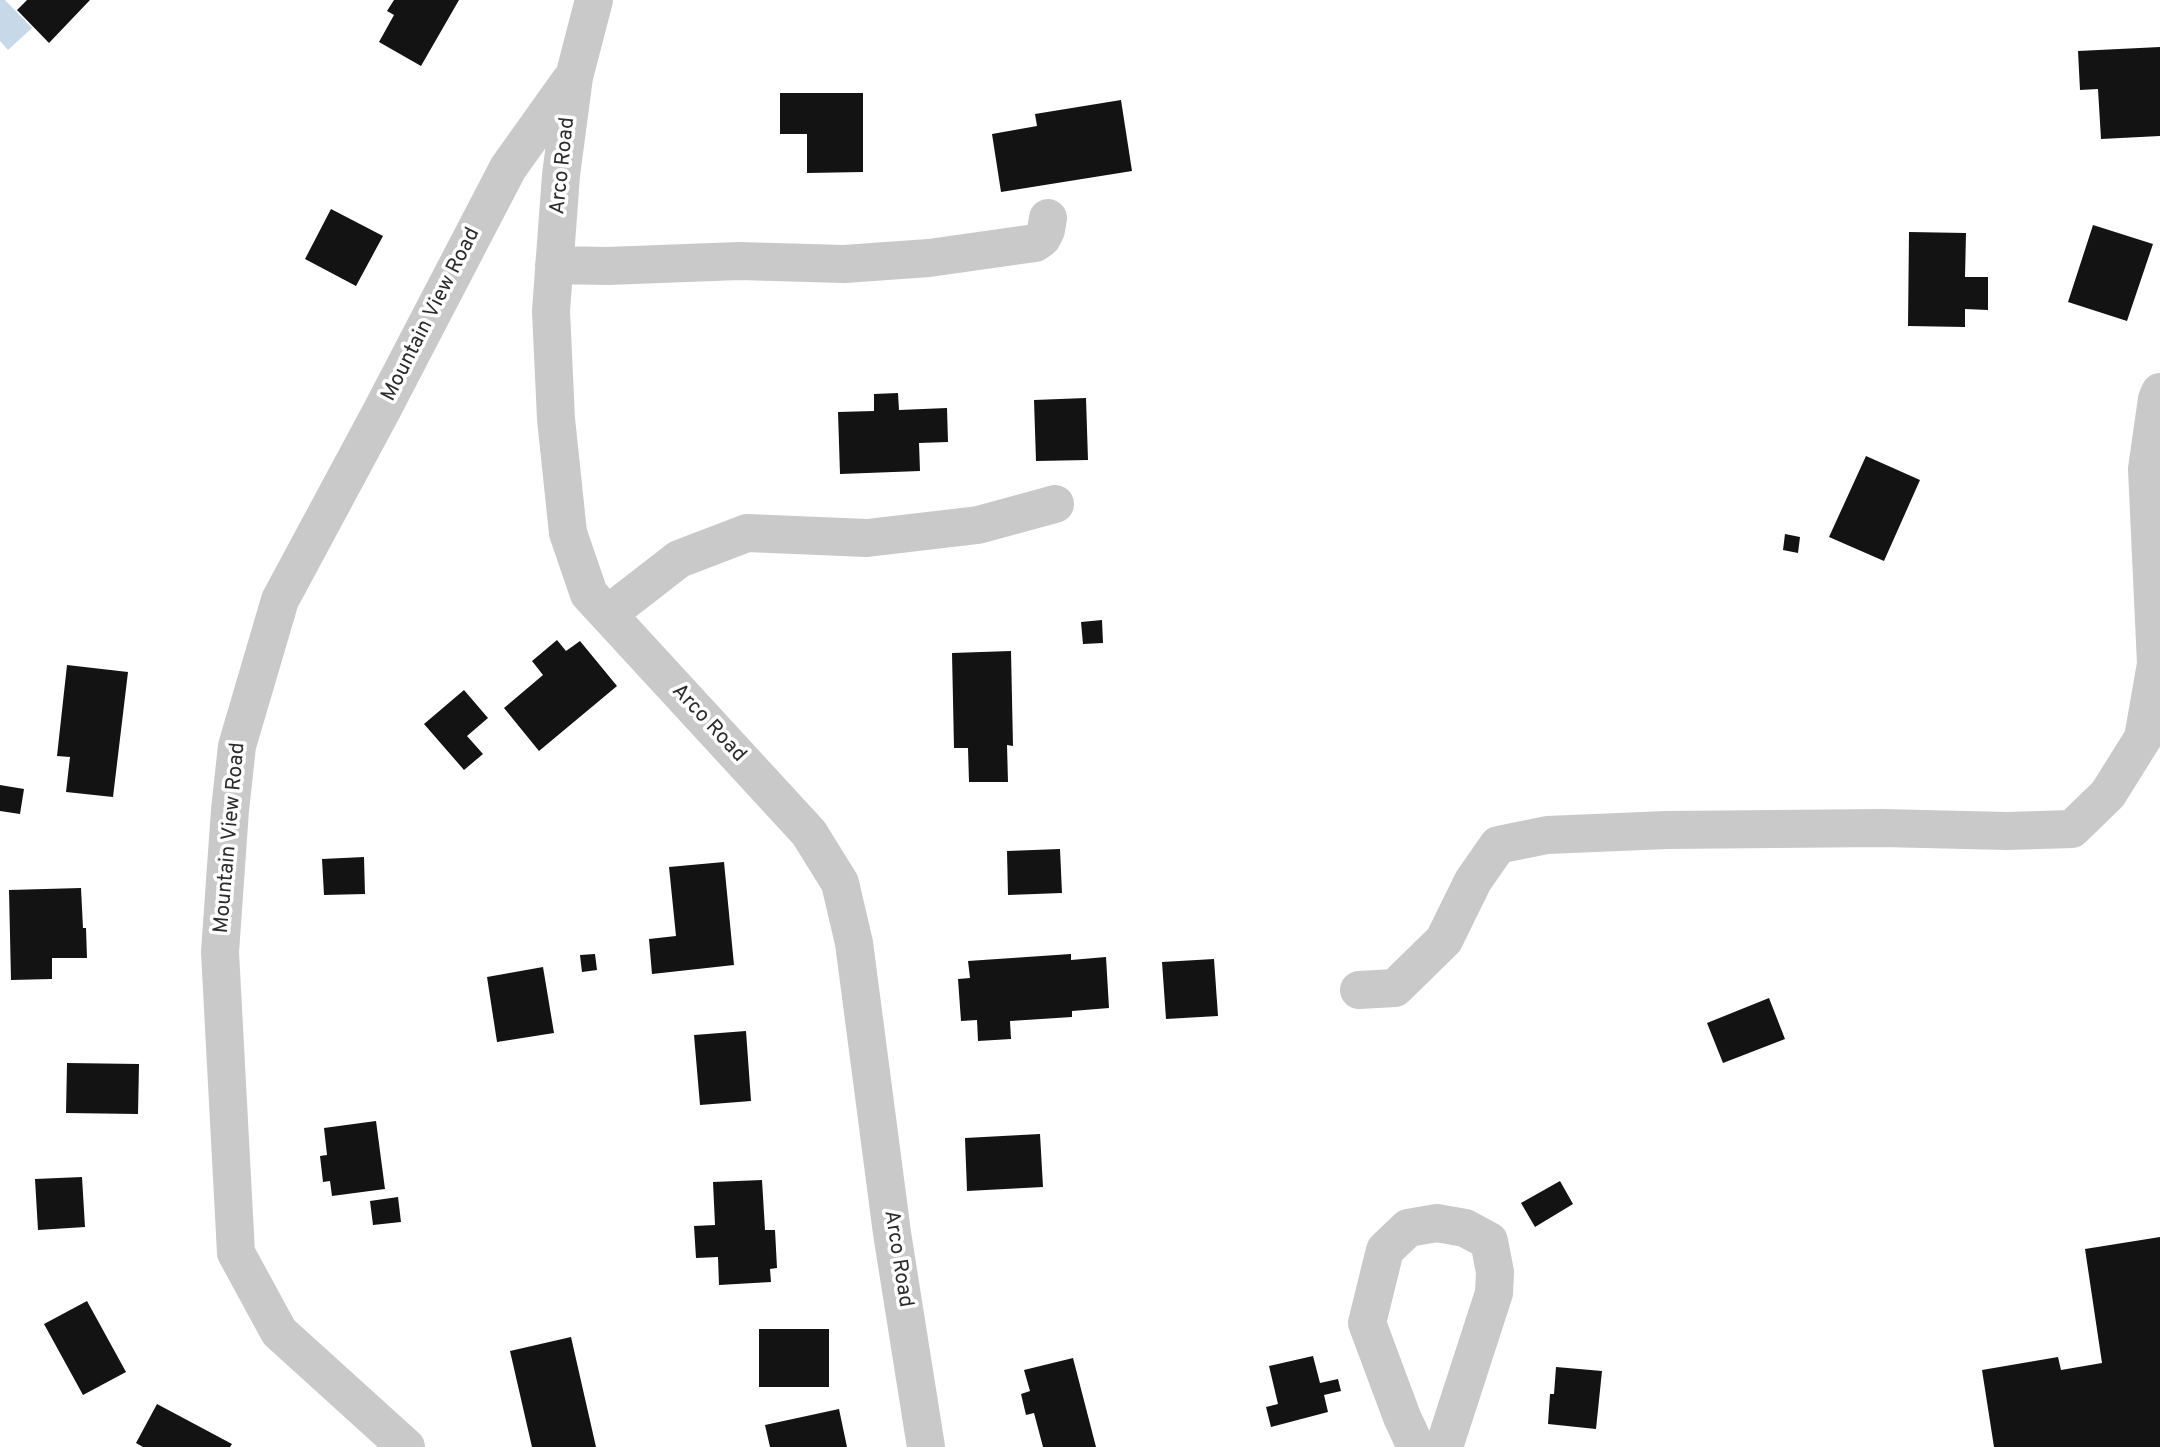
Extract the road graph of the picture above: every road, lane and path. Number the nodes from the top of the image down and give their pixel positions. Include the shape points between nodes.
1 (593, 0) edge
2 (574, 77) junction
3 (1048, 218) dead end
4 (554, 265) junction
5 (2160, 392) edge
6 (1055, 504) dead end
7 (608, 614) junction
8 (1359, 990) dead end
9 (406, 1447) edge
10 (926, 1447) edge
11 (1416, 1447) edge
12 (1444, 1447) edge

1 - 2 street, Arco Road
2 - 4 street, Arco Road
2 - 9 street, Mountain View Road via 508,168 280,600 237,746 220,952 236,1253 279,1332
3 - 4 street via 1042,238 1035,243 929,258 844,264
4 - 7 street, Arco Road via 551,311 556,419 568,533 589,594
5 - 8 street via 2147,469 2156,664 2143,738 2108,794 2072,829 1667,830 1547,835 1498,845 1473,881 1444,940 1395,988
6 - 7 street via 978,525 867,538 747,533 679,559
7 - 10 street, Arco Road via 809,833 839,883 854,943
11 - 12 street via 1367,1323 1385,1250 1408,1228 1437,1223 1465,1228 1489,1241 1495,1272 1494,1293

